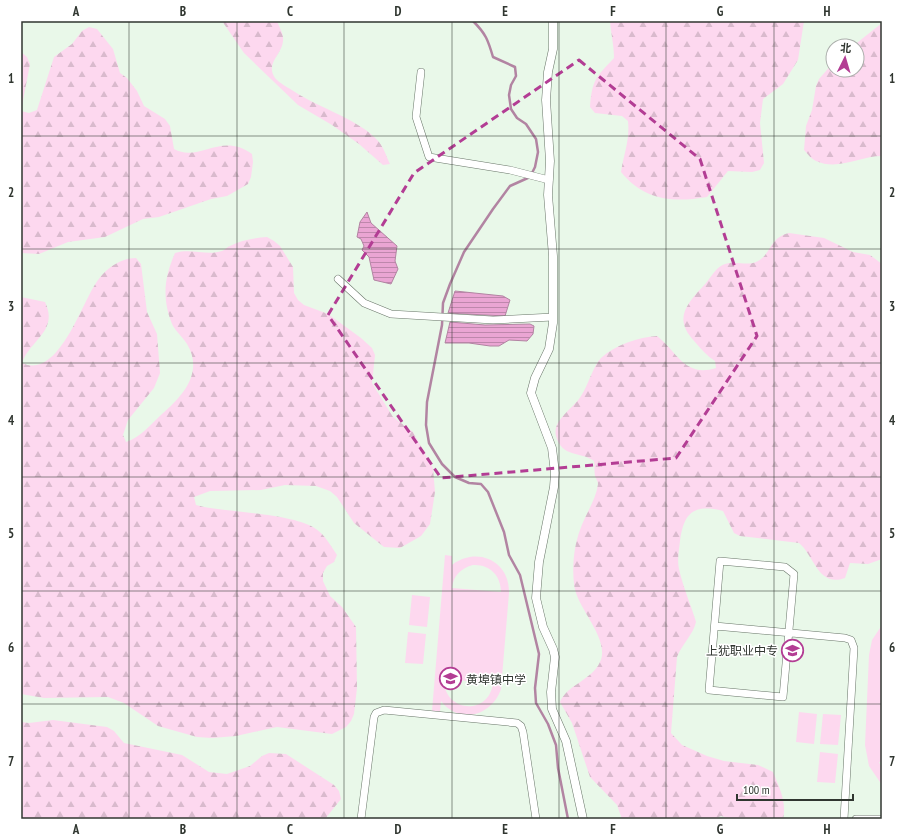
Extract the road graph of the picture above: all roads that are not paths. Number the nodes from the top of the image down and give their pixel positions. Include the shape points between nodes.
1 (553, 21) edge
2 (421, 72) dead end
3 (549, 180) junction
4 (338, 279) dead end
5 (553, 317) junction
6 (715, 626) junction
7 (788, 633) junction
8 (361, 819) edge
9 (536, 819) edge
10 (583, 819) edge
11 (844, 819) edge
12 (856, 819) edge
13 (882, 819) edge

1 - 3 street via 553,49 546,95
2 - 3 street via 416,117 429,158 510,170
3 - 5 street
4 - 5 street via 364,303 391,314 494,320
5 - 10 street via 551,341 535,378 532,393 537,411 548,433 555,468 554,487 539,562 536,598 541,620 553,649 552,708 566,741
6 - 7 street
6 - 7 street via 720,561 756,564 785,567 794,574
6 - 7 street via 710,690 783,697
7 - 11 street via 845,638 851,640 854,648
8 - 9 street via 374,717 376,713 384,710 517,723 523,732
12 - 13 street

